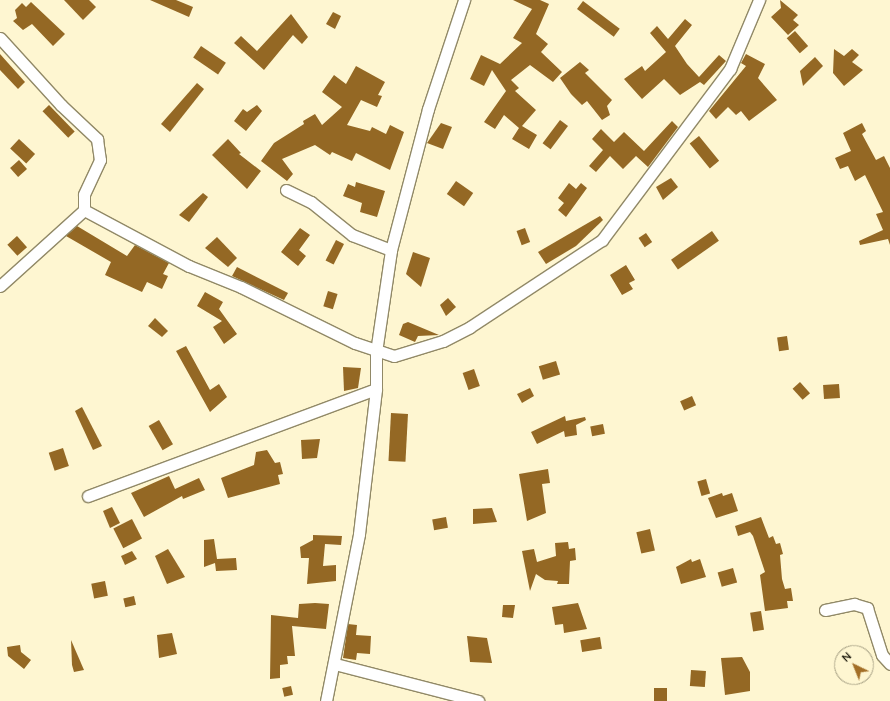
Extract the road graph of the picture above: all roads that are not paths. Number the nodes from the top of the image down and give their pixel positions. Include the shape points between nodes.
1 (464, 0) edge
2 (759, 0) edge
3 (0, 38) edge
4 (286, 190) dead end
5 (84, 210) junction
6 (391, 250) junction
7 (0, 286) edge
8 (376, 352) junction
9 (376, 389) junction
10 (88, 496) dead end
11 (825, 610) dead end
12 (335, 664) junction
13 (890, 664) edge
14 (326, 701) edge
15 (478, 701) edge

1 - 6 street via 428,109
2 - 8 street via 730,69 602,240 562,269 443,341 402,355
3 - 5 street via 61,105 96,138 100,160 86,190
4 - 6 street via 311,202 352,235
5 - 7 street
5 - 8 street via 189,266 241,287
6 - 8 street
8 - 9 street
9 - 10 street
9 - 12 street via 359,534
11 - 13 street via 854,604 867,608 882,655
12 - 14 street
12 - 15 street

